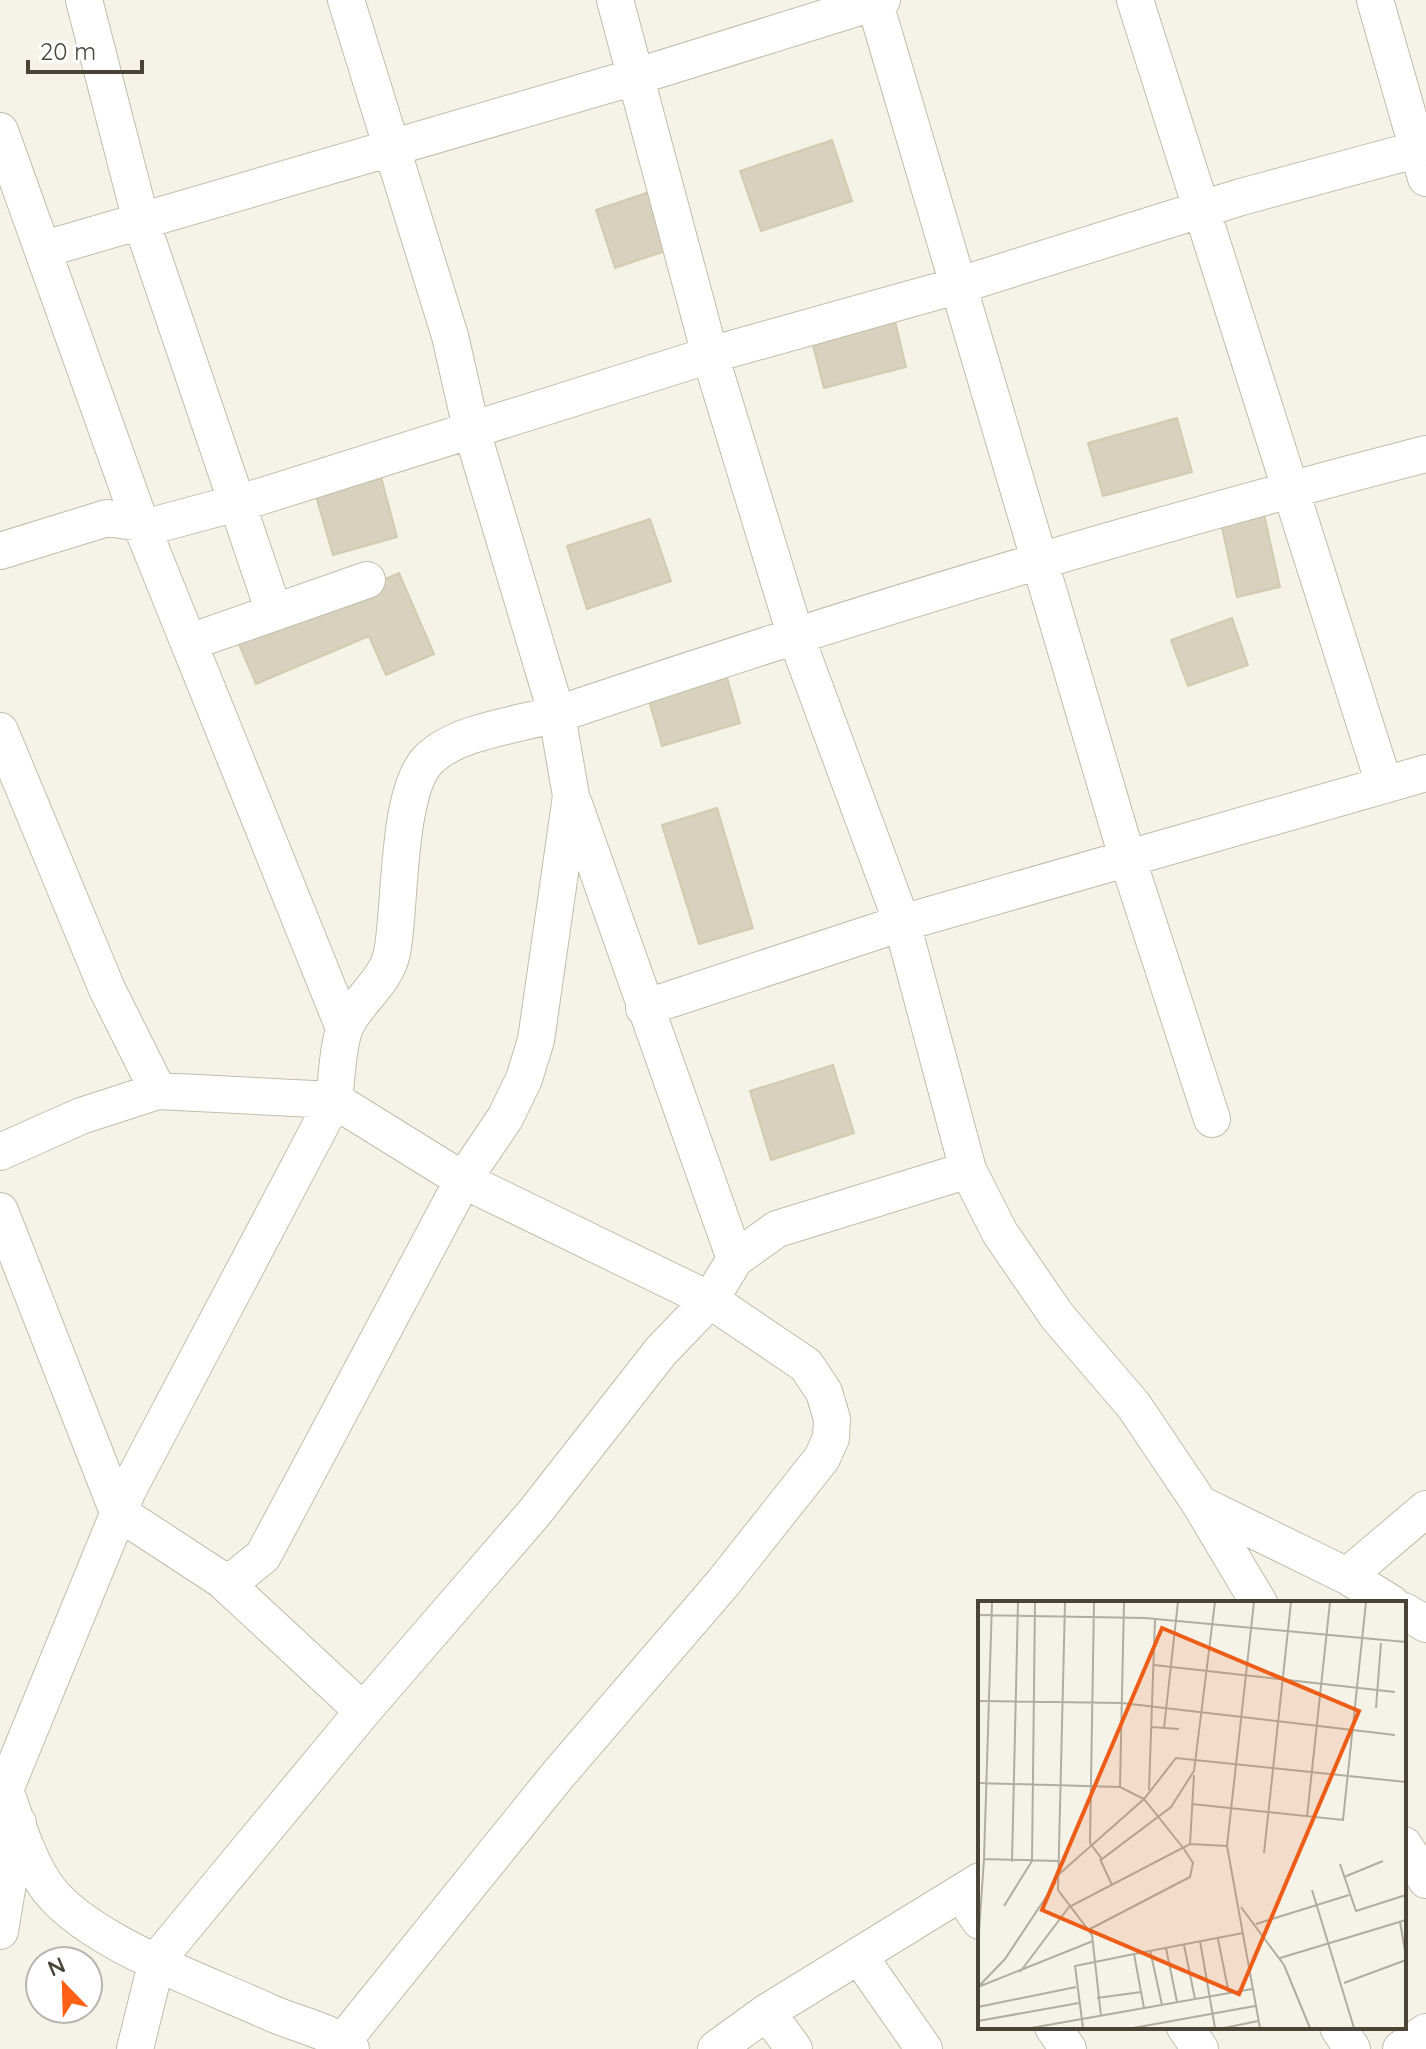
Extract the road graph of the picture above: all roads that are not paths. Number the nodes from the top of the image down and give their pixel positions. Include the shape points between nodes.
1 (84, 0) edge
2 (346, 0) edge
3 (615, 0) edge
4 (1135, 0) edge
5 (1375, 0) edge
6 (877, 1) edge
7 (638, 76) junction
8 (0, 131) edge
9 (393, 145) junction
10 (1423, 158) edge
11 (1202, 210) junction
12 (141, 221) junction
13 (45, 249) junction
14 (960, 285) junction
15 (710, 355) junction
16 (471, 428) junction
17 (1426, 454) edge
18 (1289, 492) junction
19 (236, 504) junction
20 (140, 522) junction
21 (0, 551) edge
22 (1040, 563) junction
23 (367, 580) dead end
24 (274, 612) junction
25 (795, 634) junction
26 (190, 642) junction
27 (557, 715) junction
28 (0, 731) edge
29 (1426, 773) edge
30 (1384, 784) junction
31 (571, 796) junction
32 (1127, 857) junction
33 (902, 923) junction
34 (644, 1008) junction
35 (344, 1028) junction
36 (158, 1091) junction
37 (334, 1100) junction
38 (1212, 1119) dead end
39 (0, 1152) edge
40 (968, 1170) junction
41 (463, 1180) junction
42 (0, 1211) edge
43 (735, 1259) junction
44 (710, 1300) junction
45 (1200, 1504) junction
46 (1426, 1509) edge
47 (118, 1512) junction
48 (1347, 1576) junction
49 (222, 1580) junction
50 (1258, 1601) edge
51 (1388, 1601) edge
52 (1406, 1612) edge
53 (1426, 1624) edge
54 (363, 1711) junction
55 (8, 1797) edge
56 (1406, 1848) edge
57 (1426, 1880) edge
58 (974, 1899) edge
59 (0, 1931) edge
60 (859, 1956) junction
61 (157, 1960) junction
62 (767, 2012) junction
63 (1054, 2029) edge
64 (1186, 2029) edge
65 (1339, 2029) edge
66 (1426, 2032) edge
67 (347, 2045) edge
68 (135, 2049) edge
69 (716, 2049) edge
70 (794, 2049) edge
71 (924, 2049) edge
72 (1068, 2049) edge
73 (1200, 2049) edge
74 (1352, 2049) edge
75 (1401, 2049) edge

1 - 12 street
2 - 9 street
3 - 7 street
4 - 11 street
5 - 10 street
6 - 7 street
6 - 14 street
7 - 9 street
7 - 15 street
8 - 13 street
9 - 12 street
9 - 16 street via 450,336
10 - 11 street
11 - 14 street
11 - 18 street
12 - 13 street
12 - 19 street
13 - 20 street
14 - 15 street
14 - 22 street
15 - 16 street
15 - 25 street
16 - 19 street
16 - 27 street
17 - 18 street
18 - 22 street
18 - 30 street
19 - 20 street via 155,525
19 - 24 street
20 - 21 street via 107,518
20 - 26 street
22 - 25 street
22 - 32 street
23 - 24 street
24 - 26 street
25 - 27 street
25 - 33 street
26 - 35 street
27 - 31 street
27 - 35 street via 448,745 426,762 399,863 388,967
28 - 36 street via 107,989
29 - 30 street
30 - 32 street
31 - 34 street
31 - 41 street via 536,1040 505,1118
32 - 33 street
32 - 38 street
33 - 34 street
33 - 40 street
34 - 43 street
35 - 37 street
36 - 37 street
36 - 39 street via 81,1116
37 - 41 street
37 - 47 street
40 - 43 street via 777,1229
40 - 45 street via 1000,1233 1057,1316 1134,1406
41 - 44 street
41 - 49 street via 263,1556 237,1577
42 - 47 street
43 - 44 street
44 - 54 street via 661,1351 535,1512
44 - 67 street via 806,1365 824,1392 832,1419 822,1458 557,1776
45 - 48 street
45 - 50 street
46 - 48 street
47 - 49 street
47 - 55 street
48 - 51 street
49 - 54 street
52 - 53 street
54 - 61 street
55 - 59 street
55 - 61 street via 43,1882 63,1906 91,1927
56 - 57 street
58 - 60 street
60 - 62 street
60 - 71 street
61 - 67 street
61 - 68 street
62 - 69 street
62 - 70 street
63 - 72 street
64 - 73 street
65 - 74 street
66 - 75 street

